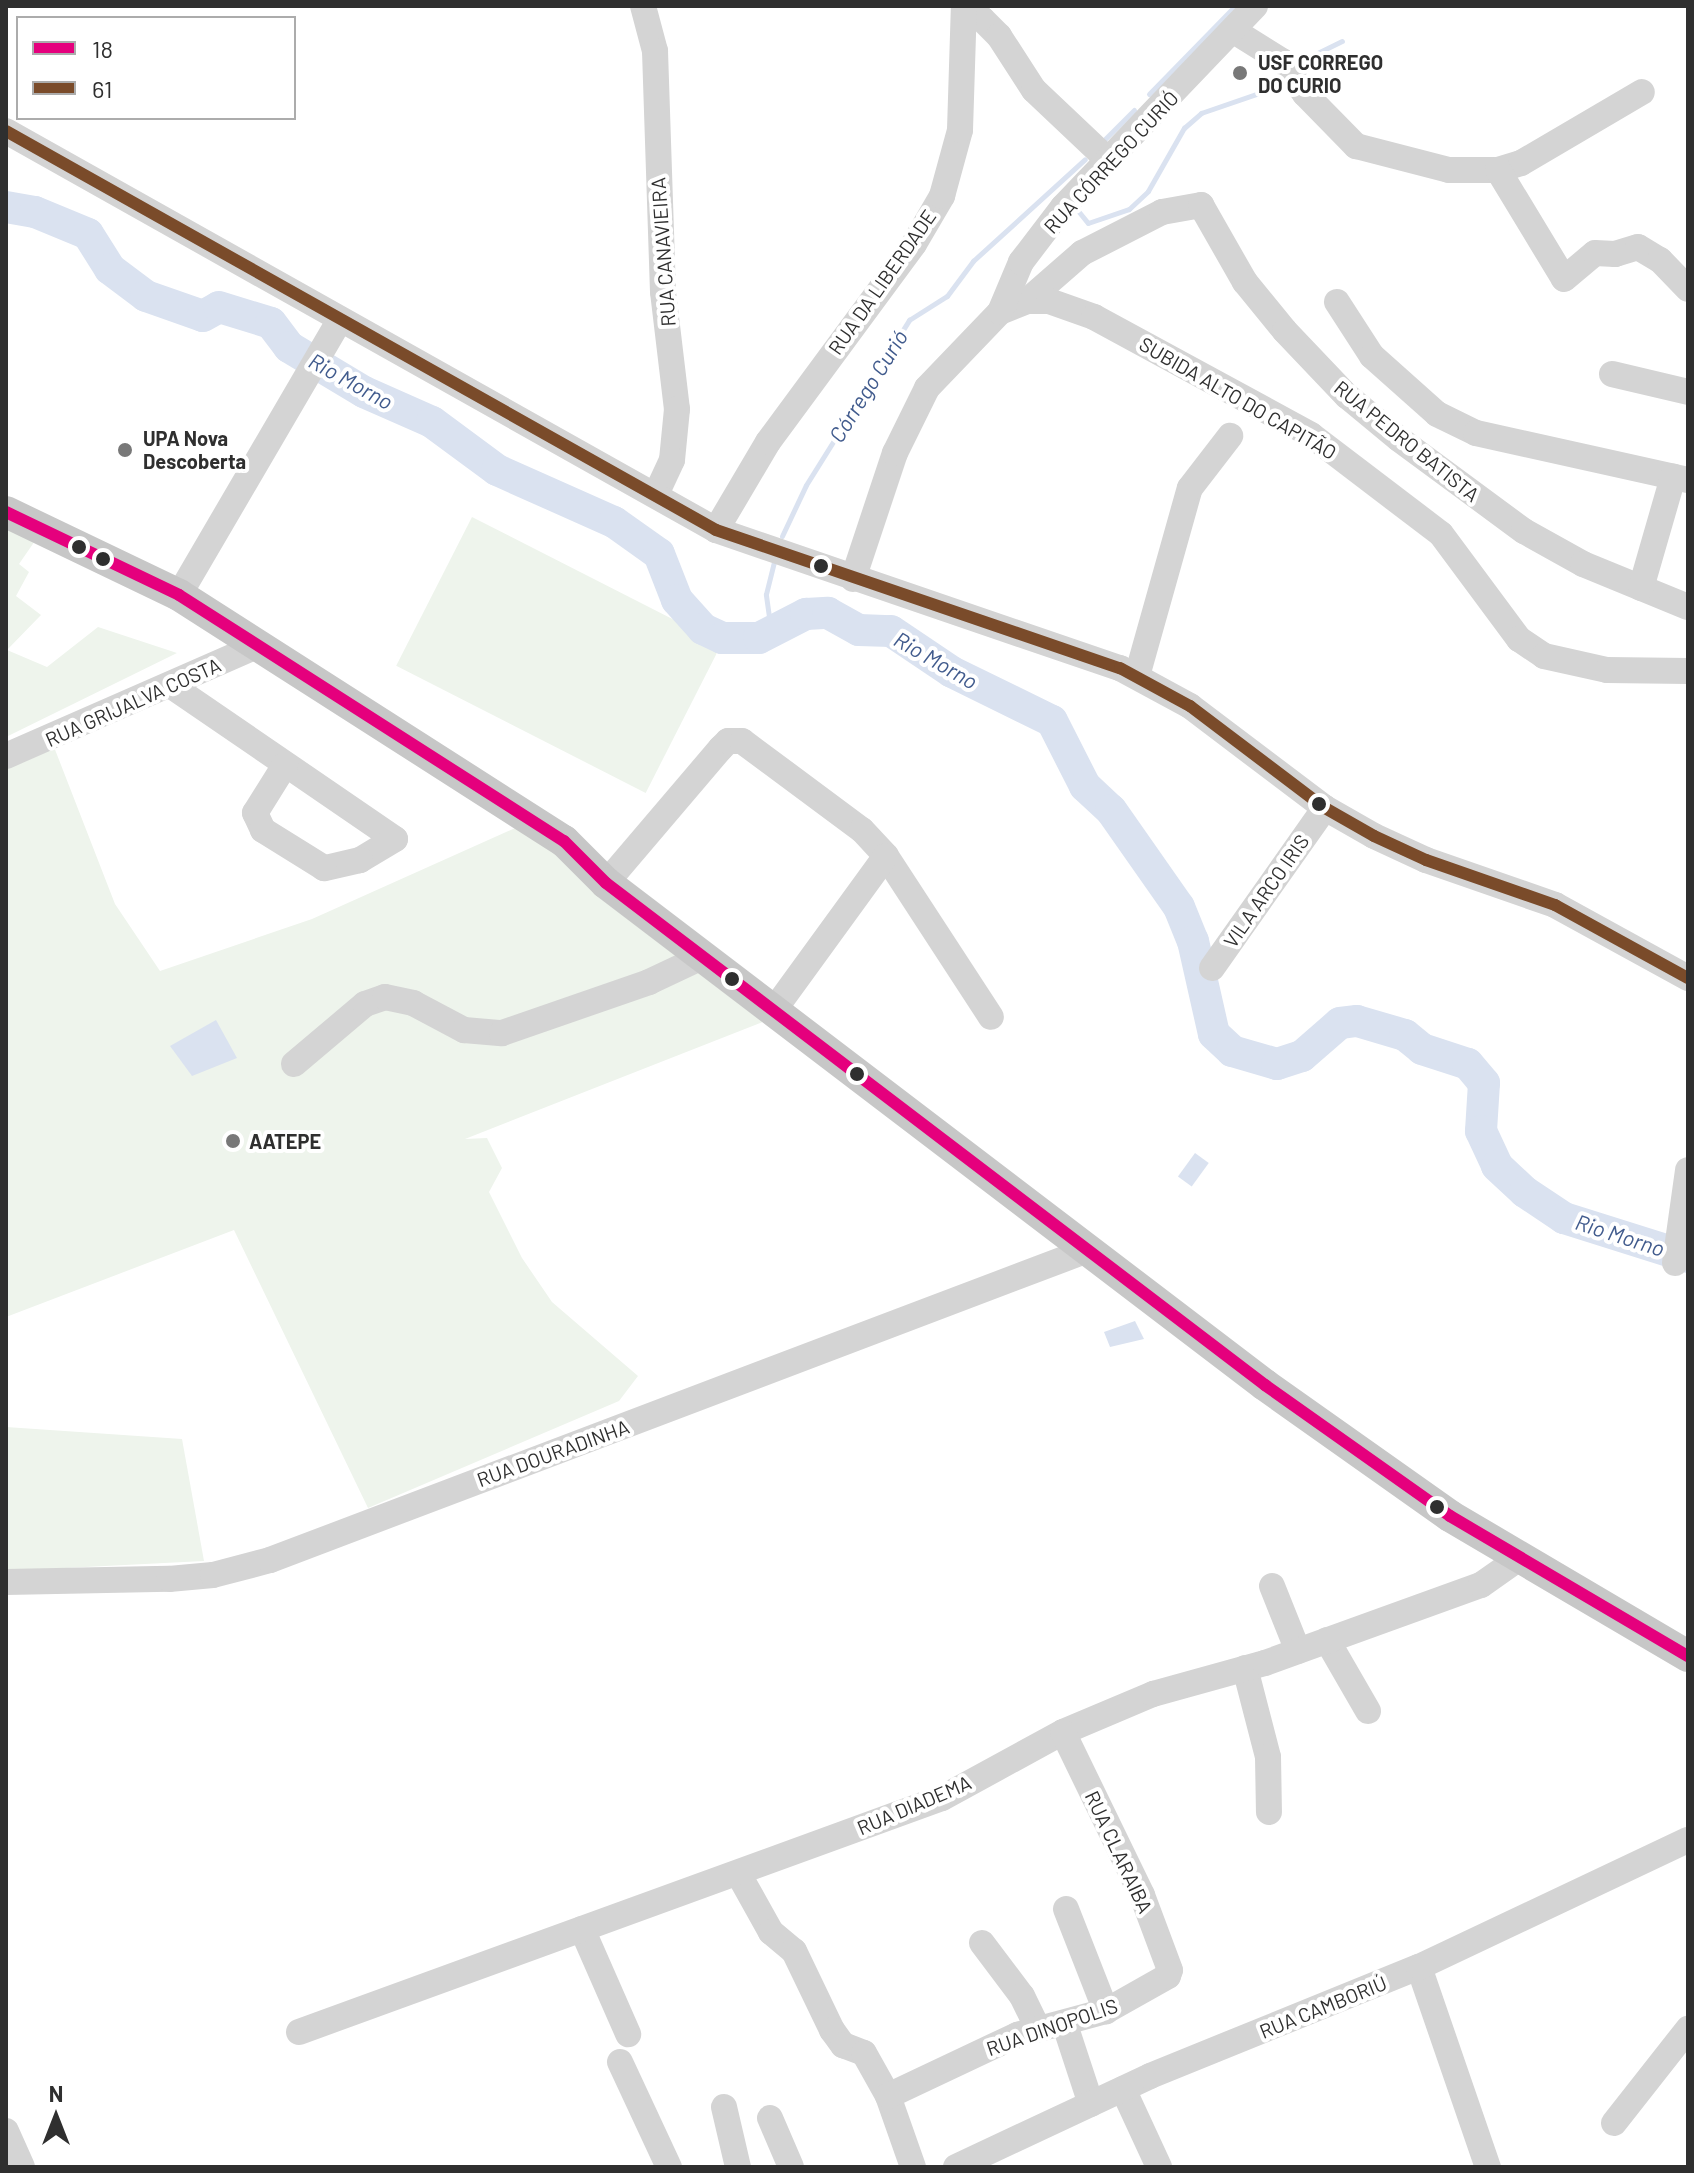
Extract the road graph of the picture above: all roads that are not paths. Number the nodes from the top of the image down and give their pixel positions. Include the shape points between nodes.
1 (643, 6) edge
2 (1255, 6) edge
3 (964, 9) edge
4 (1234, 31) junction
5 (1642, 92) dead end
6 (6, 131) edge
7 (1109, 161) junction
8 (1498, 170) junction
9 (1688, 289) edge
10 (1027, 301) junction
11 (1337, 302) dead end
12 (1000, 312) junction
13 (336, 327) junction
14 (1612, 374) dead end
15 (1688, 392) edge
16 (1230, 436) dead end
17 (1681, 479) edge
18 (656, 495) junction
19 (6, 512) edge
20 (716, 530) junction
21 (853, 579) junction
22 (1641, 588) junction
23 (179, 595) junction
24 (1688, 607) edge
25 (259, 645) junction
26 (1688, 671) edge
27 (1137, 676) junction
28 (173, 687) junction
29 (6, 756) edge
30 (285, 765) junction
31 (1323, 811) junction
32 (886, 856) junction
33 (606, 883) junction
34 (704, 956) junction
35 (1212, 968) dead end
36 (1688, 978) edge
37 (774, 1010) junction
38 (991, 1017) dead end
39 (294, 1064) dead end
40 (1688, 1170) edge
41 (1085, 1251) junction
42 (1675, 1263) dead end
43 (1518, 1559) junction
44 (6, 1582) edge
45 (1272, 1586) dead end
46 (1327, 1640) junction
47 (1298, 1651) junction
48 (1688, 1656) edge
49 (1245, 1668) junction
50 (1368, 1711) dead end
51 (1063, 1732) junction
52 (1269, 1812) dead end
53 (1688, 1840) edge
54 (738, 1873) junction
55 (1066, 1909) dead end
56 (582, 1929) junction
57 (982, 1943) dead end
58 (1419, 1967) junction
59 (1169, 1974) joint
60 (1106, 2011) junction
61 (1065, 2025) junction
62 (1037, 2027) junction
63 (1688, 2029) edge
64 (299, 2032) dead end
65 (628, 2034) dead end
66 (620, 2062) dead end
67 (1123, 2089) junction
68 (888, 2096) junction
69 (1091, 2104) junction
70 (724, 2107) dead end
71 (770, 2118) dead end
72 (1614, 2123) dead end
73 (6, 2131) edge
74 (22, 2167) edge
75 (669, 2167) edge
76 (738, 2167) edge
77 (791, 2167) edge
78 (913, 2167) edge
79 (956, 2167) edge
80 (1159, 2167) edge
81 (1488, 2167) edge

1 - 18 street, RUA CANAVIEIRA via 655,51 663,292 677,409 672,460
2 - 4 street, RUA CÓRREGO CURIÓ
3 - 7 street via 999,36 1034,90
3 - 20 street, RUA DA LIBERDADE via 960,130 942,196 914,244 768,442
4 - 7 street, RUA CÓRREGO CURIÓ
4 - 8 street via 1282,61 1305,94 1356,146 1449,170
5 - 8 street via 1532,157
6 - 13 street
7 - 12 street, RUA CÓRREGO CURIÓ via 1063,207 1021,262
8 - 9 street via 1564,279 1595,253 1638,247 1660,260
10 - 12 street
10 - 22 street, RUA PEDRO BATISTA via 1082,253 1162,212 1201,205 1245,282 1347,396 1452,482 1524,531
10 - 26 street, SUBIDA ALTO DO CAPITÃO via 1049,301 1094,317 1311,435 1441,534 1519,639 1544,656 1607,670
11 - 17 street via 1372,356 1437,414 1476,433
12 - 21 street, RUA CÓRREGO CURIÓ via 927,388 909,417
13 - 18 street
13 - 23 street
14 - 15 street
16 - 27 street via 1190,488
17 - 22 street
18 - 20 street
19 - 23 main road
20 - 21 street
21 - 27 street
22 - 24 street, RUA PEDRO BATISTA
23 - 25 main road
25 - 28 street, RUA GRIJALVA COSTA
25 - 33 main road via 564,841
27 - 31 street via 1199,712
28 - 29 street, RUA GRIJALVA COSTA
28 - 30 street
30 - 30 street via 322,789 395,839 360,860 324,868 263,830 255,813
31 - 35 street, VILA ARCO IRIS
31 - 36 street via 1426,860 1555,905
32 - 33 street via 862,830 772,762 742,741 728,741
32 - 37 street
32 - 38 street
33 - 34 main road
34 - 37 main road
34 - 39 street via 649,982 502,1033 464,1030 413,1003 385,997 345,1018
37 - 41 main road
40 - 42 street
41 - 43 main road via 1265,1385
41 - 44 street, RUA DOURADINHA via 270,1560 213,1575 169,1579
43 - 46 street, RUA DIADEMA via 1481,1585
43 - 48 main road
45 - 47 street
46 - 47 street, RUA DIADEMA
46 - 50 street
47 - 49 street, RUA DIADEMA
49 - 51 street, RUA DIADEMA via 1153,1694
49 - 52 street via 1268,1757
51 - 54 street, RUA DIADEMA via 942,1798
51 - 59 street, RUA CLARAIBA via 1142,1895
53 - 58 street, RUA CAMBORIÚ
54 - 56 street, RUA DIADEMA
54 - 68 street via 771,1932 794,1951 832,2030 843,2045 864,2053
55 - 60 street
56 - 64 street, RUA DIADEMA
56 - 65 street
57 - 62 street via 1022,1996
58 - 67 street, RUA CAMBORIÚ
58 - 81 street
59 - 60 street, RUA DINOPOLIS
60 - 61 street, RUA DINOPOLIS
61 - 62 street, RUA DINOPOLIS
61 - 69 street
62 - 68 street, RUA DINOPOLIS
63 - 72 street
66 - 75 street
67 - 69 street, RUA CAMBORIÚ
67 - 80 street
68 - 78 street
69 - 79 street, RUA CAMBORIÚ
70 - 76 street
71 - 77 street
73 - 74 street

